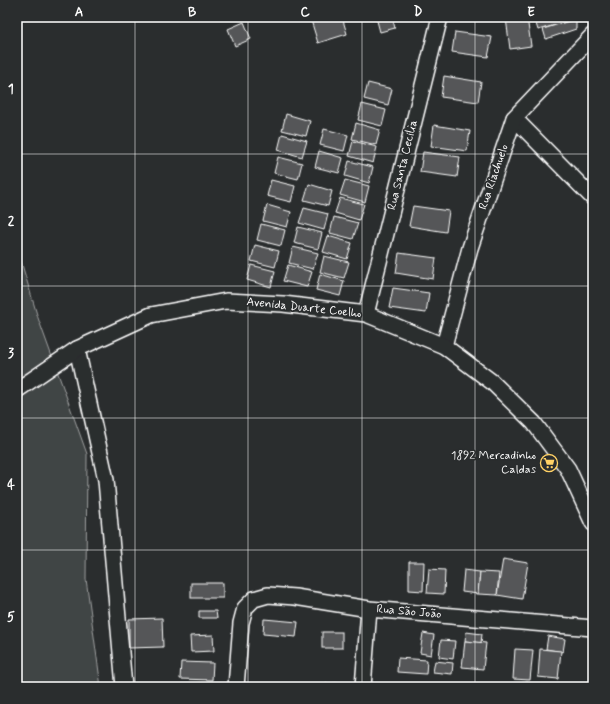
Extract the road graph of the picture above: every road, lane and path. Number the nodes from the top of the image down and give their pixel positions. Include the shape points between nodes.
1 (440, 17) edge
2 (593, 35) edge
3 (514, 118) junction
4 (593, 198) edge
5 (366, 314) junction
6 (444, 346) junction
7 (77, 349) junction
8 (17, 390) edge
9 (593, 523) edge
10 (369, 609) junction
11 (593, 628) edge
12 (124, 687) edge
13 (236, 687) edge
14 (363, 687) edge

1 - 5 street, Rua Santa Cecilia
2 - 3 street, Rua Riachuelo
3 - 4 street
3 - 6 street, Rua Riachuelo via 470,248
5 - 6 street, Avenida Duarte Coelho
5 - 7 street, Avenida Duarte Coelho via 283,304 226,301 151,315
6 - 9 street, Avenida Duarte Coelho via 492,382 534,423 568,469
7 - 8 street, Avenida Duarte Coelho
7 - 12 street via 106,480
10 - 11 street, Rua São João
10 - 13 street, Rua São João via 295,596 268,595 254,599 245,608 241,623
10 - 14 street

